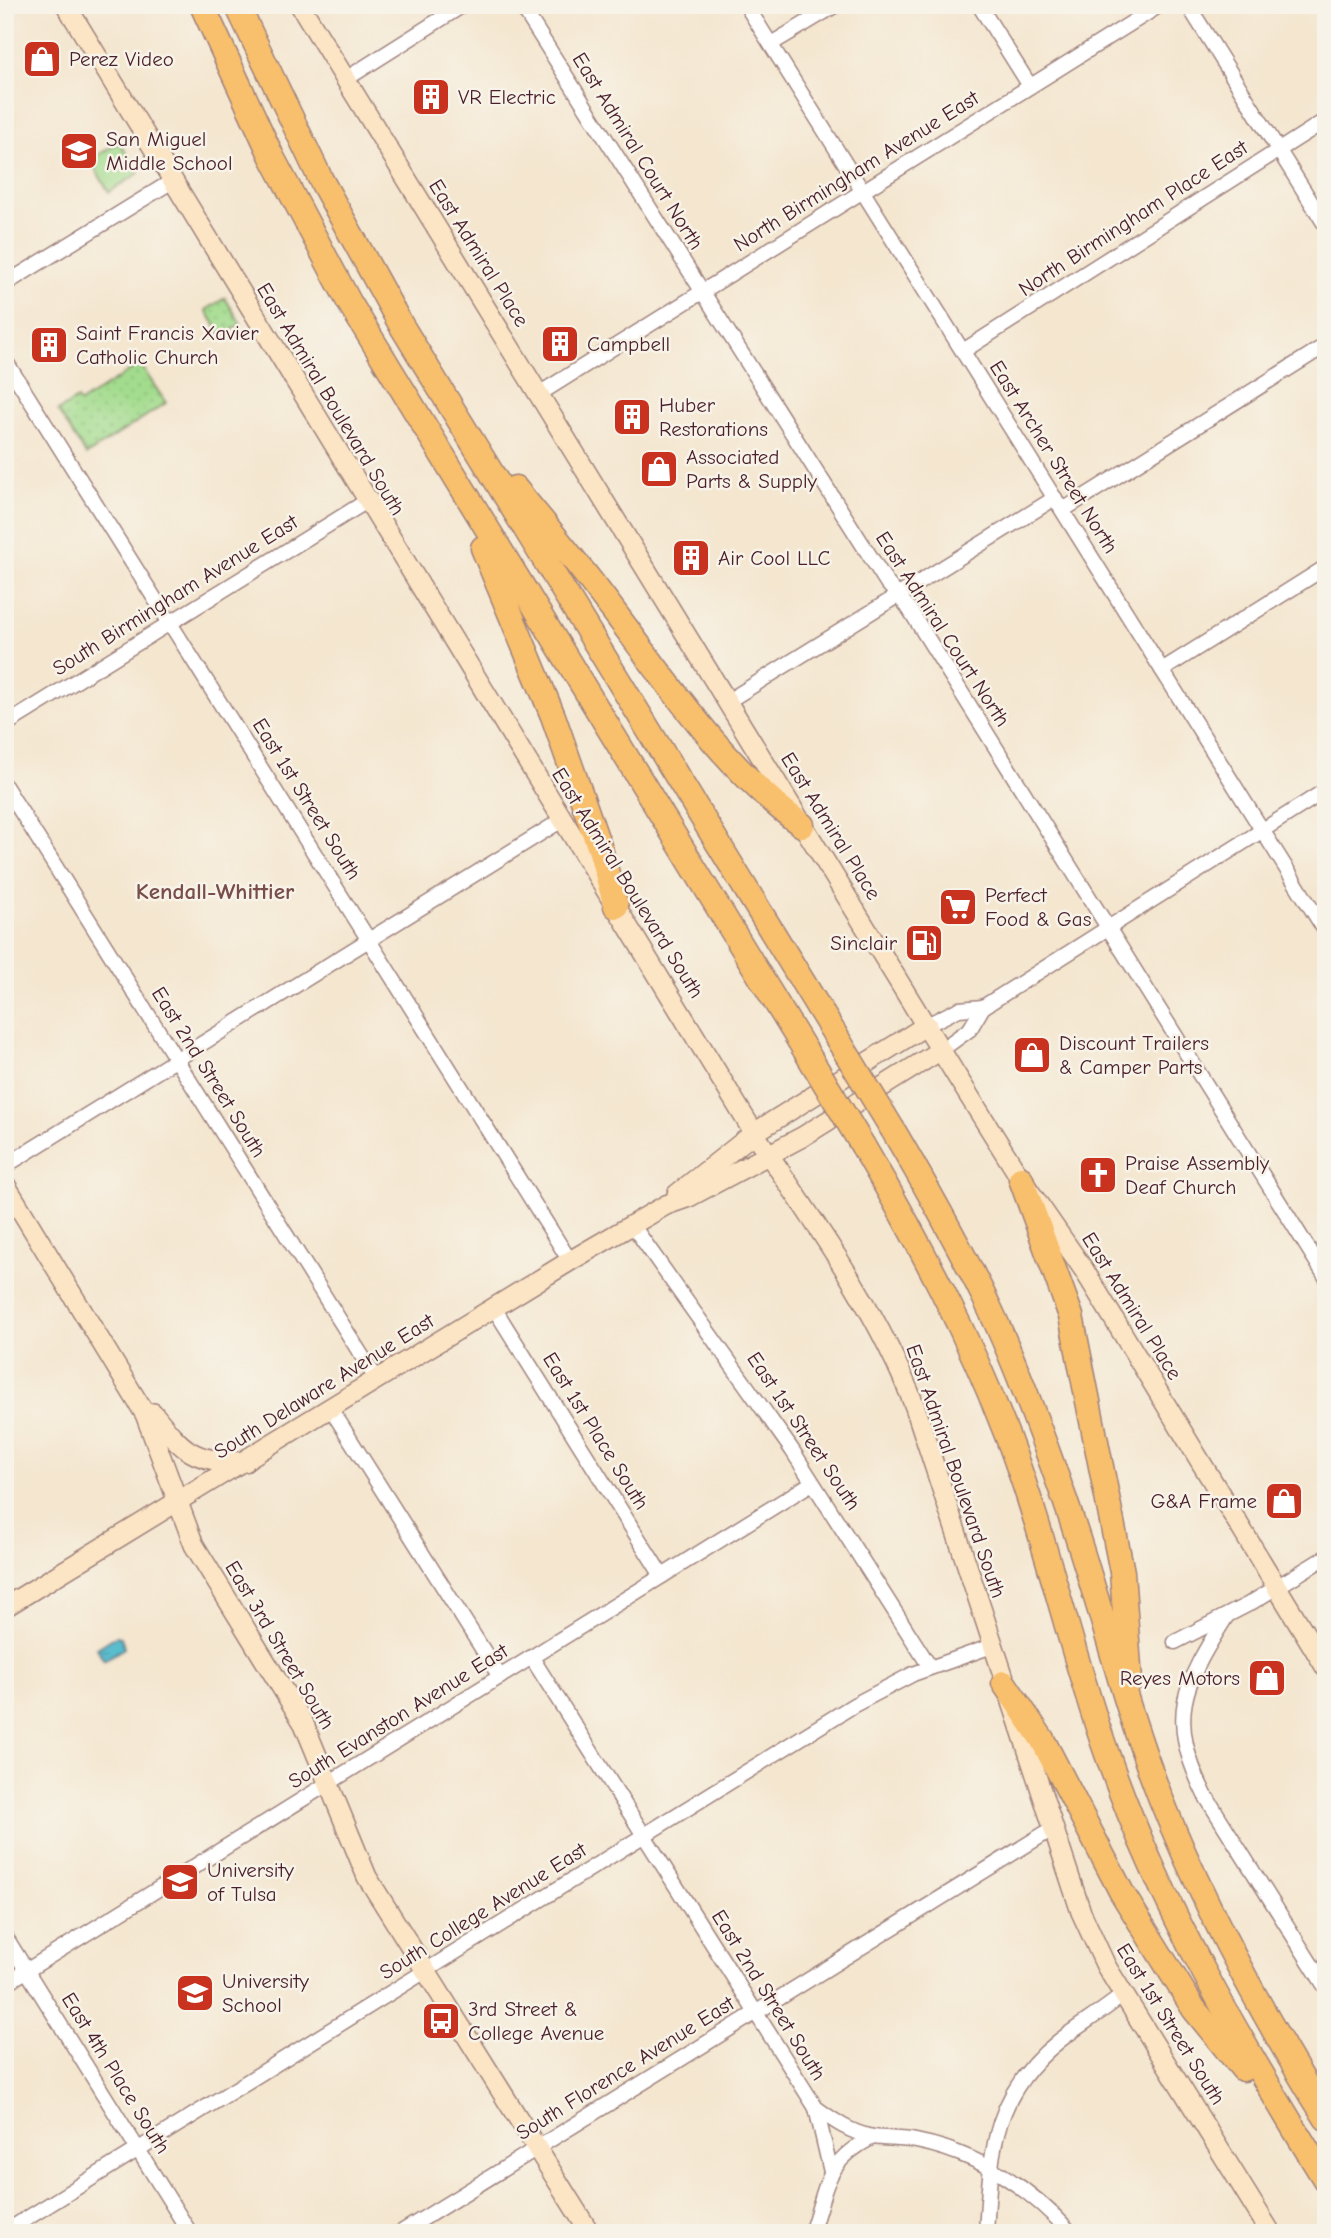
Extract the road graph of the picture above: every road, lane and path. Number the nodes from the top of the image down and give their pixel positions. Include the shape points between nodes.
1 (66, 5) edge
2 (202, 5) edge
3 (237, 5) edge
4 (300, 5) edge
5 (463, 5) edge
6 (521, 5) edge
7 (746, 5) edge
8 (836, 5) edge
9 (979, 5) edge
10 (1160, 5) edge
11 (1188, 5) edge
12 (771, 44) junction
13 (345, 79) junction
14 (1030, 86) junction
15 (1326, 120) edge
16 (1278, 150) junction
17 (174, 180) junction
18 (864, 192) junction
19 (1326, 226) edge
20 (5, 284) edge
21 (702, 292) junction
22 (1326, 345) edge
23 (963, 351) junction
24 (5, 360) edge
25 (539, 394) junction
26 (454, 413) junction
27 (459, 485) junction
28 (367, 501) junction
29 (1059, 504) junction
30 (1326, 567) edge
31 (897, 595) junction
32 (171, 624) junction
33 (1162, 670) junction
34 (728, 701) junction
35 (5, 725) edge
36 (5, 786) edge
37 (1326, 790) edge
38 (562, 820) junction
39 (802, 825) junction
40 (1262, 830) junction
41 (616, 906) junction
42 (1107, 927) junction
43 (1326, 932) edge
44 (368, 941) junction
45 (983, 1007) junction
46 (927, 1025) junction
47 (941, 1050) junction
48 (177, 1059) junction
49 (754, 1133) junction
50 (769, 1155) junction
51 (5, 1166) edge
52 (1021, 1179) junction
53 (5, 1184) edge
54 (666, 1205) junction
55 (633, 1226) junction
56 (570, 1261) junction
57 (1326, 1277) edge
58 (494, 1308) junction
59 (377, 1380) junction
60 (130, 1385) junction
61 (331, 1409) junction
62 (245, 1462) junction
63 (812, 1483) junction
64 (178, 1503) junction
65 (1326, 1557) edge
66 (662, 1576) junction
67 (1276, 1589) junction
68 (6, 1606) edge
69 (1226, 1617) junction
70 (1175, 1642) dead end
71 (992, 1646) junction
72 (532, 1658) junction
73 (930, 1667) junction
74 (1326, 1668) edge
75 (500, 1677) junction
76 (1004, 1683) junction
77 (1133, 1724) junction
78 (330, 1783) junction
79 (1052, 1829) junction
80 (644, 1835) junction
81 (5, 1936) edge
82 (27, 1970) junction
83 (425, 1972) junction
84 (5, 1984) edge
85 (1326, 1988) edge
86 (1124, 1994) junction
87 (755, 2012) junction
88 (816, 2108) junction
89 (1326, 2118) edge
90 (873, 2137) junction
91 (1301, 2140) junction
92 (536, 2148) junction
93 (138, 2150) junction
94 (990, 2168) junction
95 (831, 2172) junction
96 (1326, 2180) edge
97 (5, 2231) edge
98 (190, 2233) edge
99 (400, 2233) edge
100 (590, 2233) edge
101 (811, 2233) edge
102 (986, 2233) edge
103 (1071, 2233) edge
104 (1271, 2233) edge

1 - 17 main road, East Admiral Boulevard South
2 - 27 highway via 304,220
3 - 26 highway via 355,244
4 - 13 main road, East Admiral Place
5 - 13 street
6 - 21 street, East Admiral Court North
7 - 12 street, East Archer Street North
8 - 12 street
9 - 14 street
10 - 14 street, North Birmingham Avenue East
11 - 16 street
12 - 18 street, East Archer Street North
13 - 25 main road, East Admiral Place
14 - 18 street, North Birmingham Avenue East
15 - 16 street, North Birmingham Place East
16 - 19 street
16 - 23 street, North Birmingham Place East
17 - 20 street
17 - 28 main road, East Admiral Boulevard South
18 - 21 street, North Birmingham Avenue East
18 - 23 street, East Archer Street North
21 - 25 street, North Birmingham Avenue East
21 - 31 street, East Admiral Court North
22 - 29 street
23 - 29 street, East Archer Street North
24 - 32 street, East 1st Street South
25 - 34 main road, East Admiral Place
26 - 39 highway via 596,587 679,698 769,800
26 - 77 highway, bridge via 894,1129 946,1222 1026,1395 1062,1492
27 - 41 highway via 553,716
27 - 91 highway, bridge via 863,1146 932,1269 1009,1440 1107,1755 1177,1924
28 - 32 street, South Birmingham Avenue East
28 - 38 main road, East Admiral Boulevard South
29 - 31 street
29 - 33 street, East Archer Street North
30 - 33 street
31 - 34 street
31 - 42 street, East Admiral Court North
32 - 35 street, South Birmingham Avenue East
32 - 44 street, East 1st Street South
33 - 40 street, East Archer Street North
34 - 39 main road, East Admiral Place
36 - 48 street, East 2nd Street South
37 - 40 street
38 - 41 main road, East Admiral Boulevard South
38 - 44 street
39 - 46 main road, East Admiral Place
40 - 42 street
40 - 43 street, East Archer Street North
41 - 49 main road, East Admiral Boulevard South
42 - 45 street
42 - 57 street, East Admiral Court North
44 - 48 street
44 - 56 street, East 1st Street South
45 - 46 street via 959,1010
45 - 47 street via 970,1029
46 - 47 main road, East Admiral Place
46 - 49 main road, South Delaware Avenue East
47 - 50 main road, South Delaware Avenue East
47 - 52 main road, East Admiral Place
48 - 51 street
48 - 59 street, East 2nd Street South
49 - 50 main road, East Admiral Boulevard South
49 - 54 main road, South Delaware Avenue East
50 - 54 main road, South Delaware Avenue East
50 - 71 main road, East Admiral Boulevard South via 863,1296 900,1368
52 - 67 main road, East Admiral Place via 1084,1270
52 - 77 highway via 1071,1316 1086,1384 1122,1572
53 - 60 main road, East 3rd Street South
54 - 55 main road, South Delaware Avenue East
55 - 56 main road, South Delaware Avenue East
55 - 63 street, East 1st Street South
56 - 58 main road, South Delaware Avenue East
58 - 59 main road, South Delaware Avenue East
58 - 66 street, East 1st Place South
59 - 61 main road, South Delaware Avenue East
60 - 62 main road via 175,1442 213,1461
60 - 64 main road, East 3rd Street South
61 - 62 main road, South Delaware Avenue East
61 - 75 street
62 - 64 main road, South Delaware Avenue East
63 - 66 street, South Evanston Avenue East
63 - 73 street, East 1st Street South
64 - 68 main road, South Delaware Avenue East
64 - 78 main road, East 3rd Street South via 201,1559 304,1724
65 - 67 street
66 - 72 street, South Evanston Avenue East
67 - 69 street
67 - 74 main road, East Admiral Place
69 - 70 street
69 - 85 street via 1192,1673 1182,1719 1183,1740 1192,1769
71 - 73 street, South College Avenue East
71 - 76 main road, East Admiral Boulevard South
72 - 75 street, South Evanston Avenue East
72 - 80 street, East 2nd Street South
73 - 80 street, South College Avenue East via 854,1705
75 - 78 street, South Evanston Avenue East
76 - 79 main road, East Admiral Boulevard South
76 - 91 highway via 1042,1740 1099,1853 1194,2009
77 - 89 highway via 1217,1926
78 - 82 street, South Evanston Avenue East
78 - 83 main road, East 3rd Street South via 367,1877
79 - 86 main road, East 1st Street South via 1081,1912
79 - 87 street, South Florence Avenue East
80 - 83 street, South College Avenue East
80 - 87 street, East 2nd Street South
81 - 82 street, East 4th Place South
82 - 84 street, South Evanston Avenue East
82 - 93 street, East 4th Place South
83 - 92 main road, East 3rd Street South
83 - 93 street, South College Avenue East
86 - 94 street via 1058,2042 1023,2079 998,2128
86 - 104 main road, East 1st Street South
87 - 88 street, East 2nd Street South
87 - 92 street, South Florence Avenue East
88 - 90 street, East 2nd Street South via 849,2130
88 - 95 street
90 - 94 street, East 2nd Street South via 937,2146
90 - 95 street via 842,2156
91 - 96 highway
92 - 99 street, South Florence Avenue East
92 - 100 main road, East 3rd Street South
93 - 97 street, South College Avenue East
93 - 98 street, East 4th Place South
94 - 102 street
94 - 103 street, East 2nd Street South via 1042,2204
95 - 101 street

